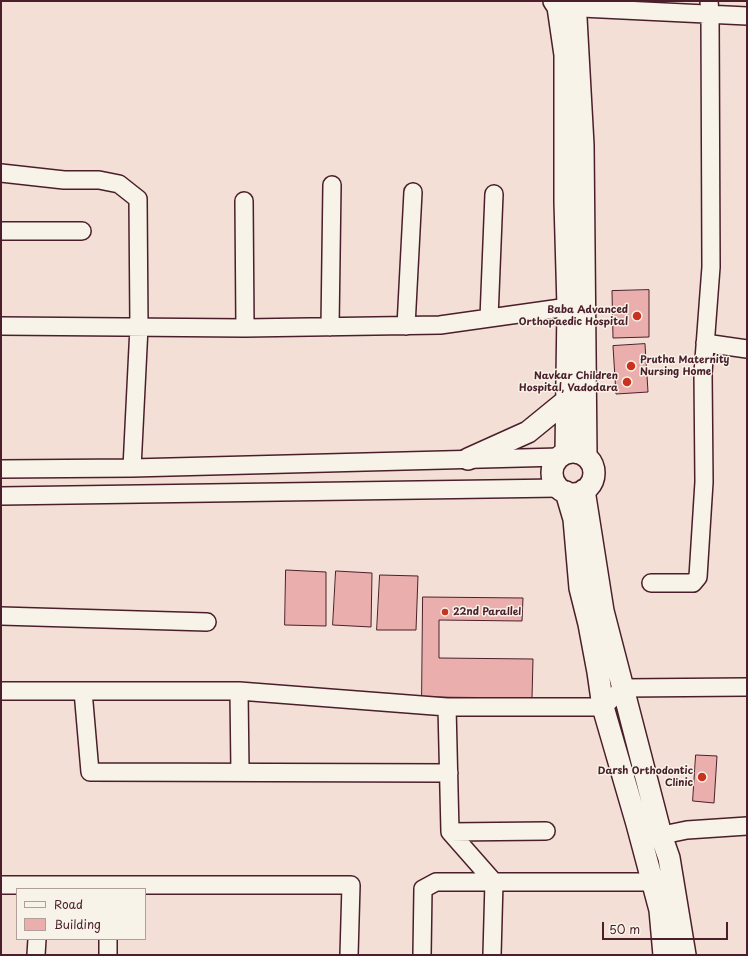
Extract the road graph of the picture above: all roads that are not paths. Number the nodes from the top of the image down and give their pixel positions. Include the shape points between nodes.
1 (564, 4) edge
2 (710, 7) edge
3 (747, 16) edge
4 (1, 173) edge
5 (332, 185) dead end
6 (413, 192) dead end
7 (494, 194) dead end
8 (244, 201) dead end
9 (1, 231) edge
10 (82, 231) dead end
11 (568, 307) junction
12 (489, 318) junction
13 (1, 326) edge
14 (406, 326) junction
15 (139, 327) junction
16 (330, 327) junction
17 (245, 328) junction
18 (705, 343) junction
19 (747, 349) edge
20 (566, 401) junction
21 (570, 455) junction
22 (468, 459) junction
23 (1, 468) edge
24 (132, 468) junction
25 (570, 490) junction
26 (1, 496) edge
27 (651, 582) dead end
28 (1, 616) edge
29 (207, 622) dead end
30 (623, 688) junction
31 (747, 688) edge
32 (239, 690) junction
33 (1, 691) edge
34 (83, 691) junction
35 (447, 707) junction
36 (603, 707) junction
37 (240, 772) junction
38 (449, 773) junction
39 (747, 826) edge
40 (546, 831) dead end
41 (450, 832) junction
42 (661, 835) junction
43 (641, 839) junction
44 (494, 882) junction
45 (652, 882) junction
46 (1, 884) edge
47 (38, 887) edge
48 (109, 887) edge
49 (37, 940) edge
50 (108, 940) edge
51 (36, 955) edge
52 (108, 955) edge
53 (349, 955) edge
54 (422, 955) edge
55 (492, 955) edge
56 (664, 955) edge
57 (684, 955) edge

1 - 2 street
1 - 11 main road
1 - 21 main road via 576,18 583,146
2 - 3 street
2 - 18 street via 710,266
4 - 15 street via 64,180 106,181 119,184 138,199
5 - 16 street
6 - 14 street
7 - 12 street
8 - 17 street
9 - 10 street
11 - 12 street
11 - 20 main road
12 - 14 street via 440,325
13 - 15 street
14 - 16 street
15 - 17 street
15 - 24 street
16 - 17 street
18 - 19 street
18 - 27 street via 704,482 698,577 693,583
20 - 21 main road
20 - 22 main road via 528,432
21 - 22 street
21 - 25 main road via 555,462 552,476 555,483
21 - 25 main road via 590,461 594,473 589,485
22 - 24 street
23 - 24 street
25 - 26 street
25 - 30 main road
25 - 36 main road via 580,588 589,624
28 - 29 street
30 - 31 street
30 - 36 street
30 - 42 main road
32 - 34 street
32 - 35 street
32 - 37 street
33 - 34 street
34 - 37 street via 90,772
35 - 36 street
35 - 38 street
36 - 43 main road
37 - 38 street
38 - 41 street
39 - 42 street via 687,830
40 - 41 street
41 - 44 street
42 - 43 street
42 - 57 main road via 669,858
43 - 45 main road
44 - 45 street
44 - 54 street via 436,882 422,889
44 - 55 street
45 - 56 main road via 660,910
46 - 47 street
47 - 48 street
48 - 53 street via 350,885
49 - 51 street
50 - 52 street

